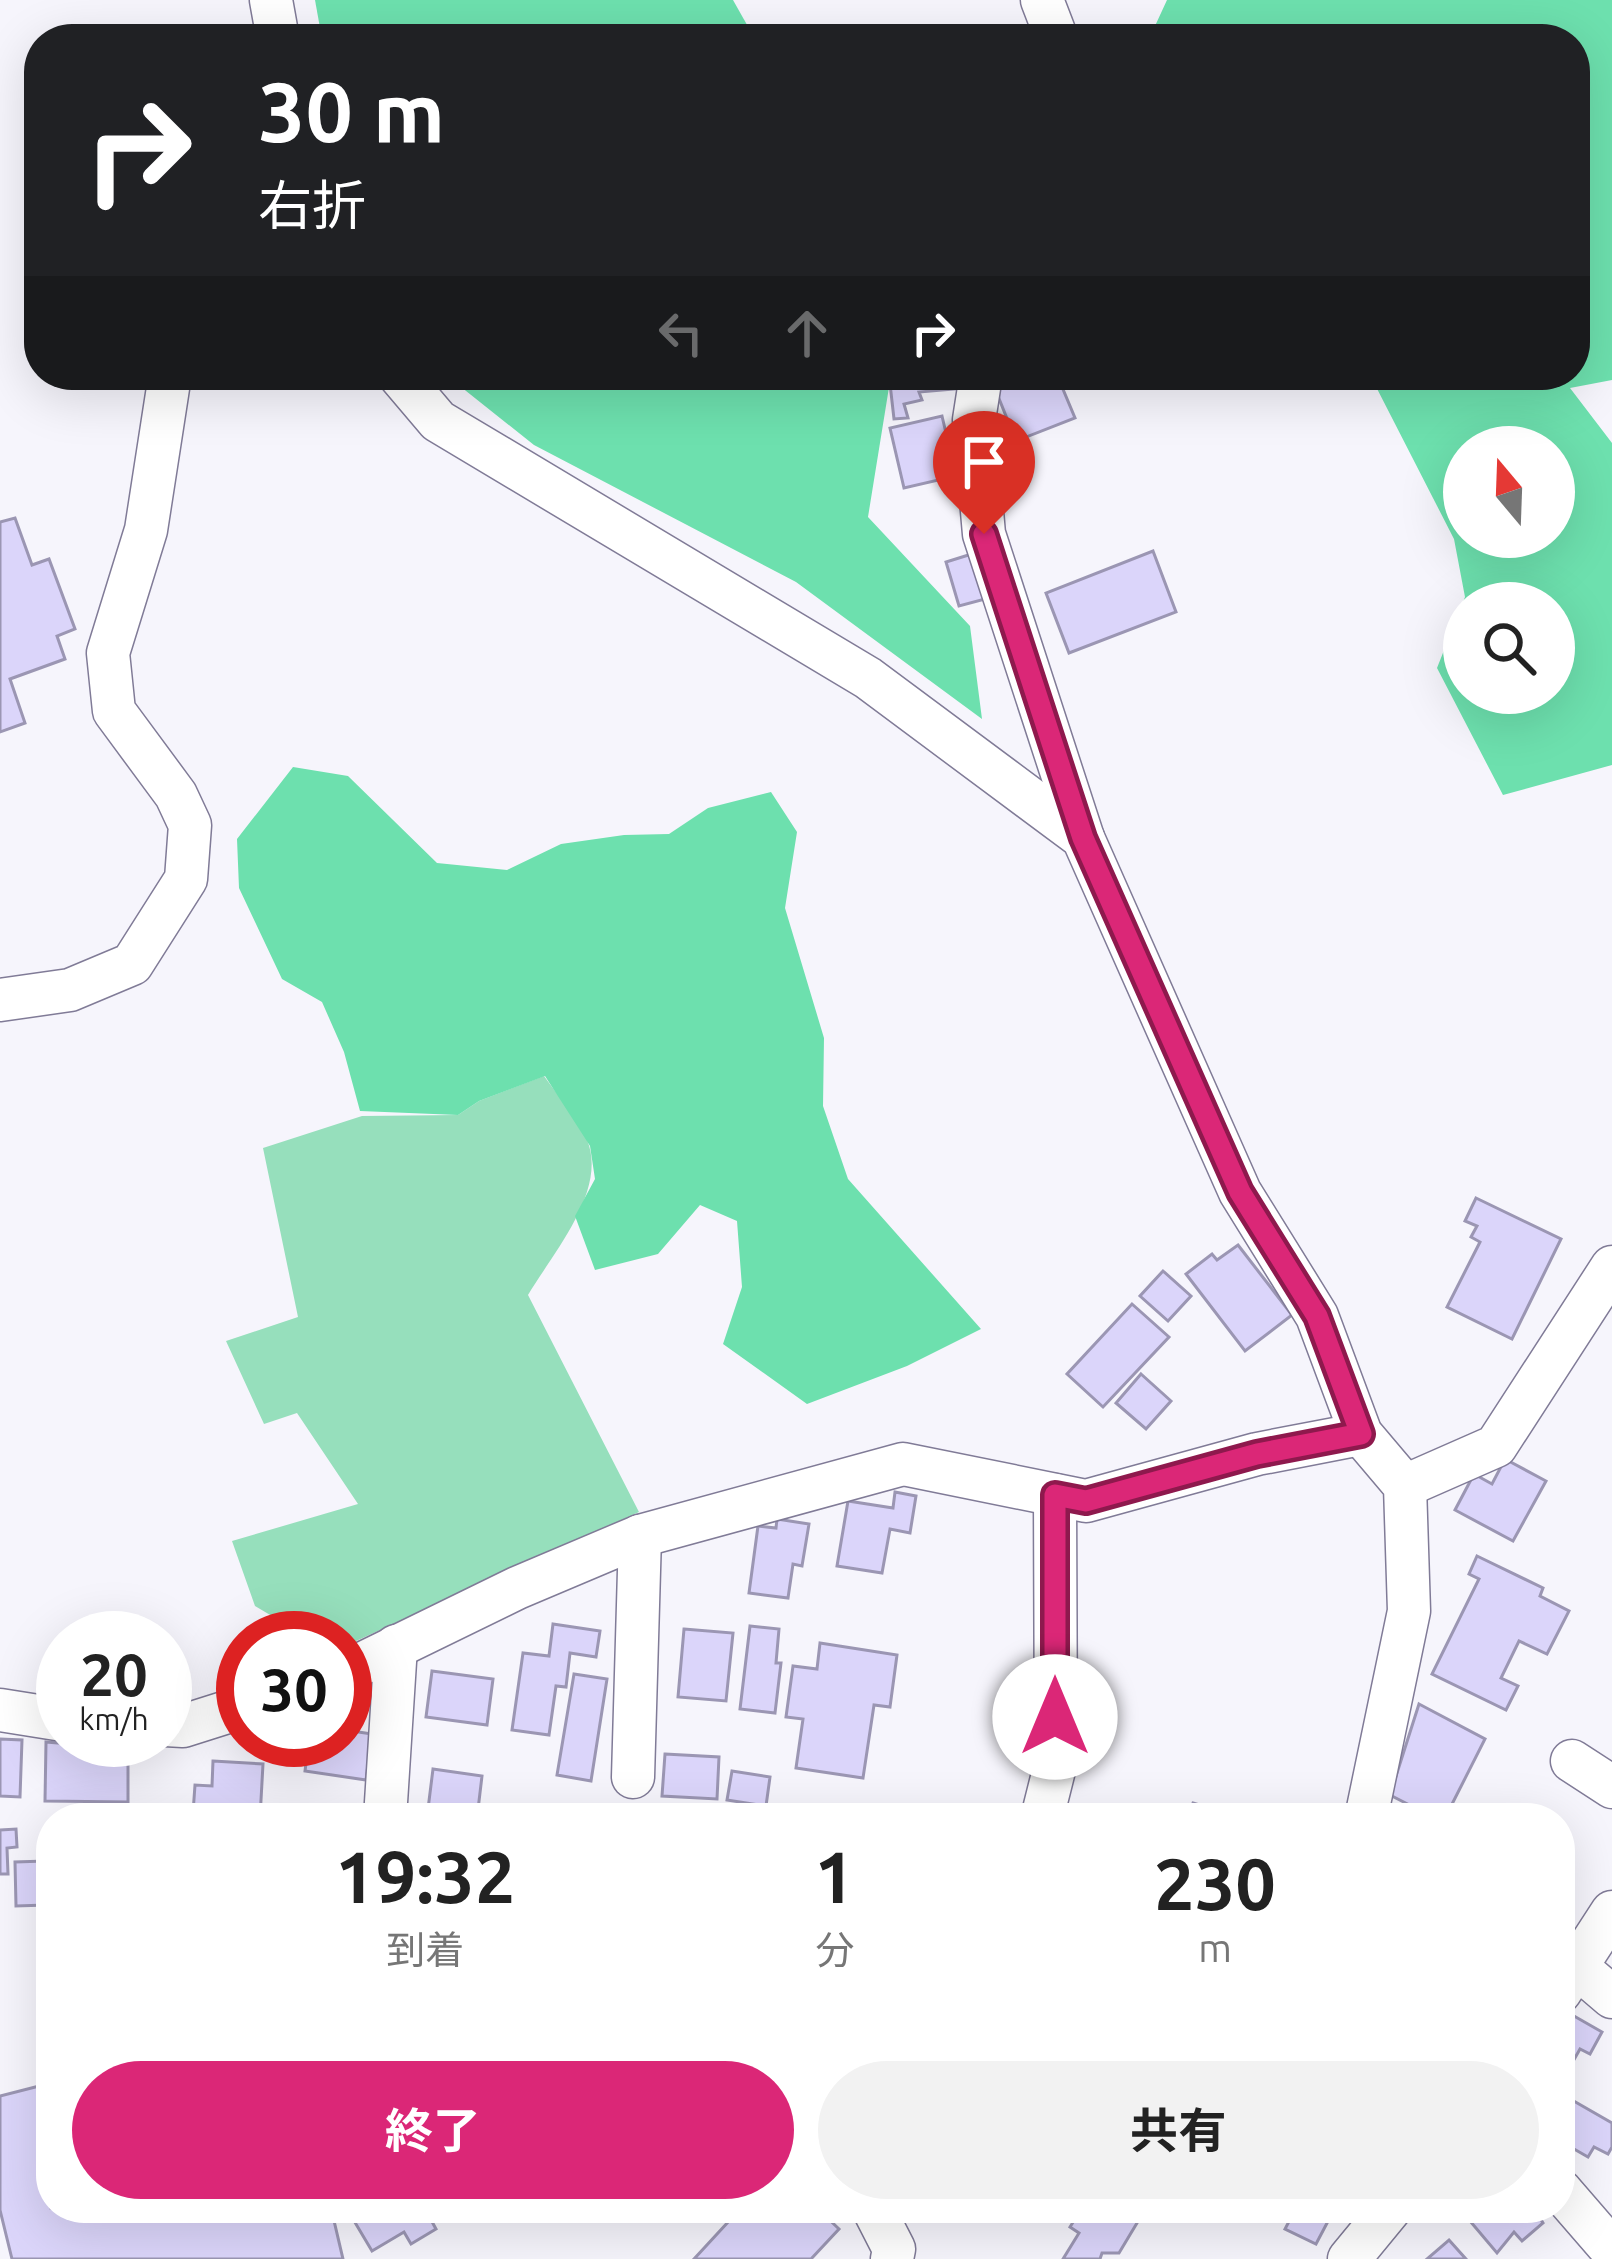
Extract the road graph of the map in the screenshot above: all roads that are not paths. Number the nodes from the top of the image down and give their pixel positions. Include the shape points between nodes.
1 (168, 390) edge
2 (412, 390) edge
3 (979, 390) edge
4 (1083, 838) junction
5 (0, 1000) edge
6 (1612, 1267) edge
7 (1361, 1434) junction
8 (1405, 1486) junction
9 (1055, 1495) junction
10 (640, 1536) junction
11 (396, 1646) junction
12 (372, 1658) edge
13 (0, 1711) edge
14 (36, 1716) edge
15 (1572, 1761) dead end
16 (633, 1777) dead end
17 (1612, 1787) edge
18 (386, 1803) edge
19 (1045, 1803) edge
20 (1369, 1803) edge
21 (1612, 1912) edge
22 (1575, 1971) edge
23 (1575, 1982) edge
24 (1612, 1997) edge
25 (1575, 2207) edge
26 (881, 2223) edge
27 (1379, 2223) edge
28 (1612, 2250) edge
29 (892, 2259) edge
30 (1349, 2259) edge

1 - 5 street via 146,530 108,653 115,711 190,825 186,879 132,964 70,990
2 - 4 street via 438,421 868,679
3 - 4 street via 984,534
4 - 7 street via 1240,1192 1317,1316
6 - 8 street via 1496,1446
7 - 8 street
7 - 9 street via 1086,1501
8 - 20 street via 1409,1611
9 - 10 street via 902,1464
9 - 19 street via 1055,1762
10 - 11 street
10 - 16 street
11 - 12 street
11 - 18 street
13 - 14 street
15 - 17 street
21 - 22 street
23 - 24 street
25 - 28 street
26 - 29 street
27 - 30 street

